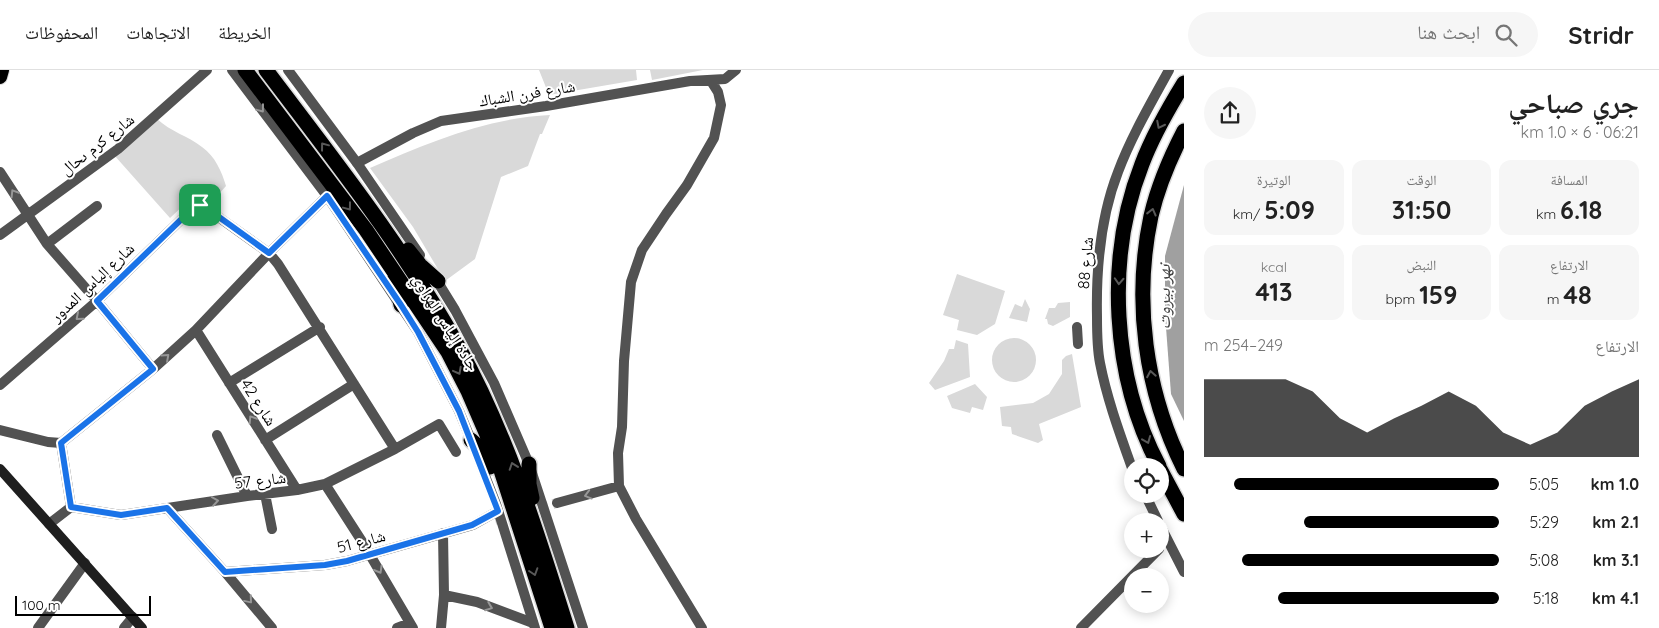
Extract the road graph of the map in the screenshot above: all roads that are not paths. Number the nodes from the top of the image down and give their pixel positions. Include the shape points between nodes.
1 (2, 70) edge
2 (207, 70) edge
3 (232, 70) edge
4 (245, 70) edge
5 (266, 70) edge
6 (288, 70) edge
7 (736, 70) edge
8 (1169, 70) edge
9 (0, 77) edge
10 (711, 81) junction
11 (1184, 83) edge
12 (1184, 131) edge
13 (356, 163) junction
14 (0, 172) edge
15 (327, 196) junction
16 (97, 206) dead end
17 (27, 215) junction
18 (380, 222) junction
19 (366, 230) junction
20 (0, 235) edge
21 (47, 244) junction
22 (269, 253) junction
23 (438, 281) junction
24 (97, 301) junction
25 (401, 305) junction
26 (1076, 327) dead end
27 (320, 328) junction
28 (196, 330) junction
29 (1078, 344) dead end
30 (153, 369) junction
31 (229, 383) junction
32 (354, 384) junction
33 (0, 386) edge
34 (0, 430) edge
35 (217, 435) dead end
36 (265, 440) junction
37 (471, 440) junction
38 (61, 443) junction
39 (395, 449) junction
40 (456, 452) dead end
41 (1128, 458) edge
42 (1155, 458) edge
43 (529, 464) junction
44 (0, 469) edge
45 (1184, 469) edge
46 (325, 484) junction
47 (619, 486) junction
48 (1169, 486) edge
49 (297, 490) junction
50 (265, 494) junction
51 (247, 496) junction
52 (557, 503) tunnel mouth
53 (71, 507) junction
54 (167, 508) junction
55 (1184, 514) edge
56 (496, 516) junction
57 (49, 524) junction
58 (272, 529) dead end
59 (443, 533) junction
60 (525, 545) junction
61 (370, 554) junction
62 (1169, 554) edge
63 (1150, 558) edge
64 (546, 560) junction
65 (85, 563) junction
66 (225, 572) junction
67 (1184, 572) edge
68 (444, 595) junction
69 (133, 617) junction
70 (412, 626) edge
71 (534, 626) edge
72 (38, 628) edge
73 (124, 628) edge
74 (142, 628) edge
75 (272, 628) edge
76 (396, 628) edge
77 (441, 628) edge
78 (552, 628) edge
79 (567, 628) edge
80 (583, 628) edge
81 (702, 628) edge
82 (1081, 628) edge

1 - 9 highway
2 - 17 street, شارع كرم ىحال via 118,149
3 -> 15 street
4 -> 19 highway, جادة إلياس الهراوي
18 -> 5 highway, جادة إلياس الهراوي
6 - 13 street, جادة إلياس الهراوي
7 - 10 street via 725,79
8 - 41 street, شارع 88 via 1118,172 1098,255 1100,362
10 - 13 street, شارع فرن الشباك via 690,81 441,121
10 - 47 street via 721,105 714,138 687,185 642,250 630,282 618,453
11 -> 42 highway via 1141,164 1128,209 1120,266 1118,310 1124,362 1138,416
45 -> 12 highway via 1155,394 1143,311 1143,268 1151,216 1164,173
13 - 23 street, جادة إلياس الهراوي
17 -> 14 street
15 - 22 street
15 - 25 street
16 - 21 street
17 - 20 street, شارع كرم ىحال
17 - 21 street
18 - 23 highway
64 -> 18 highway, جادة إلياس الهراوي via 509,455 480,389 459,347
19 - 25 highway
19 -> 60 highway, جادة إلياس الهراوي via 448,352 468,391 497,458
21 - 24 street
22 - 24 street, شارع إلياس المدور via 200,205 194,207
22 - 27 street via 288,276
22 - 28 street
23 - 43 street, جادة إلياس الهراوي via 494,383
24 - 30 street
24 -> 33 street, شارع إلياس المدور
25 - 37 street via 459,411
26 - 29 street
27 - 31 street
27 - 32 street
30 -> 28 street
28 - 31 street, شارع 42
30 - 38 street
36 -> 31 street, شارع 42
32 - 36 street
32 - 39 street
34 - 38 street
35 - 51 street
36 - 49 street, شارع 42
37 - 56 street
37 - 60 highway via 482,450 512,527
38 - 53 street
39 - 40 street, شارع 57 via 439,424
39 - 46 street, شارع 57
43 - 64 highway via 529,484 543,534
43 - 80 street, جادة إلياس الهراوي
44 - 57 main road
46 - 49 street, شارع 57
46 - 61 street
47 -> 52 street
47 - 81 street
48 - 55 highway
49 - 50 street, شارع 57
50 - 51 street, شارع 57
50 - 58 street
54 -> 51 street, شارع 57
53 - 54 street, شارع 57 via 121,515
53 - 57 street
54 - 66 street
56 - 59 street, شارع 51
56 - 71 street
57 - 65 main road
59 - 61 street, شارع 51
59 - 68 street
60 -> 78 highway, جادة إلياس الهراوي
61 - 66 street, شارع 51 via 325,565
61 -> 70 street
62 - 67 street
63 - 82 street
64 - 79 highway, جادة إلياس الهراوي
65 - 69 main road
65 - 72 street
66 -> 75 street
68 -> 71 street via 477,602
68 - 77 street
69 - 73 street
69 - 74 main road
70 - 76 street

